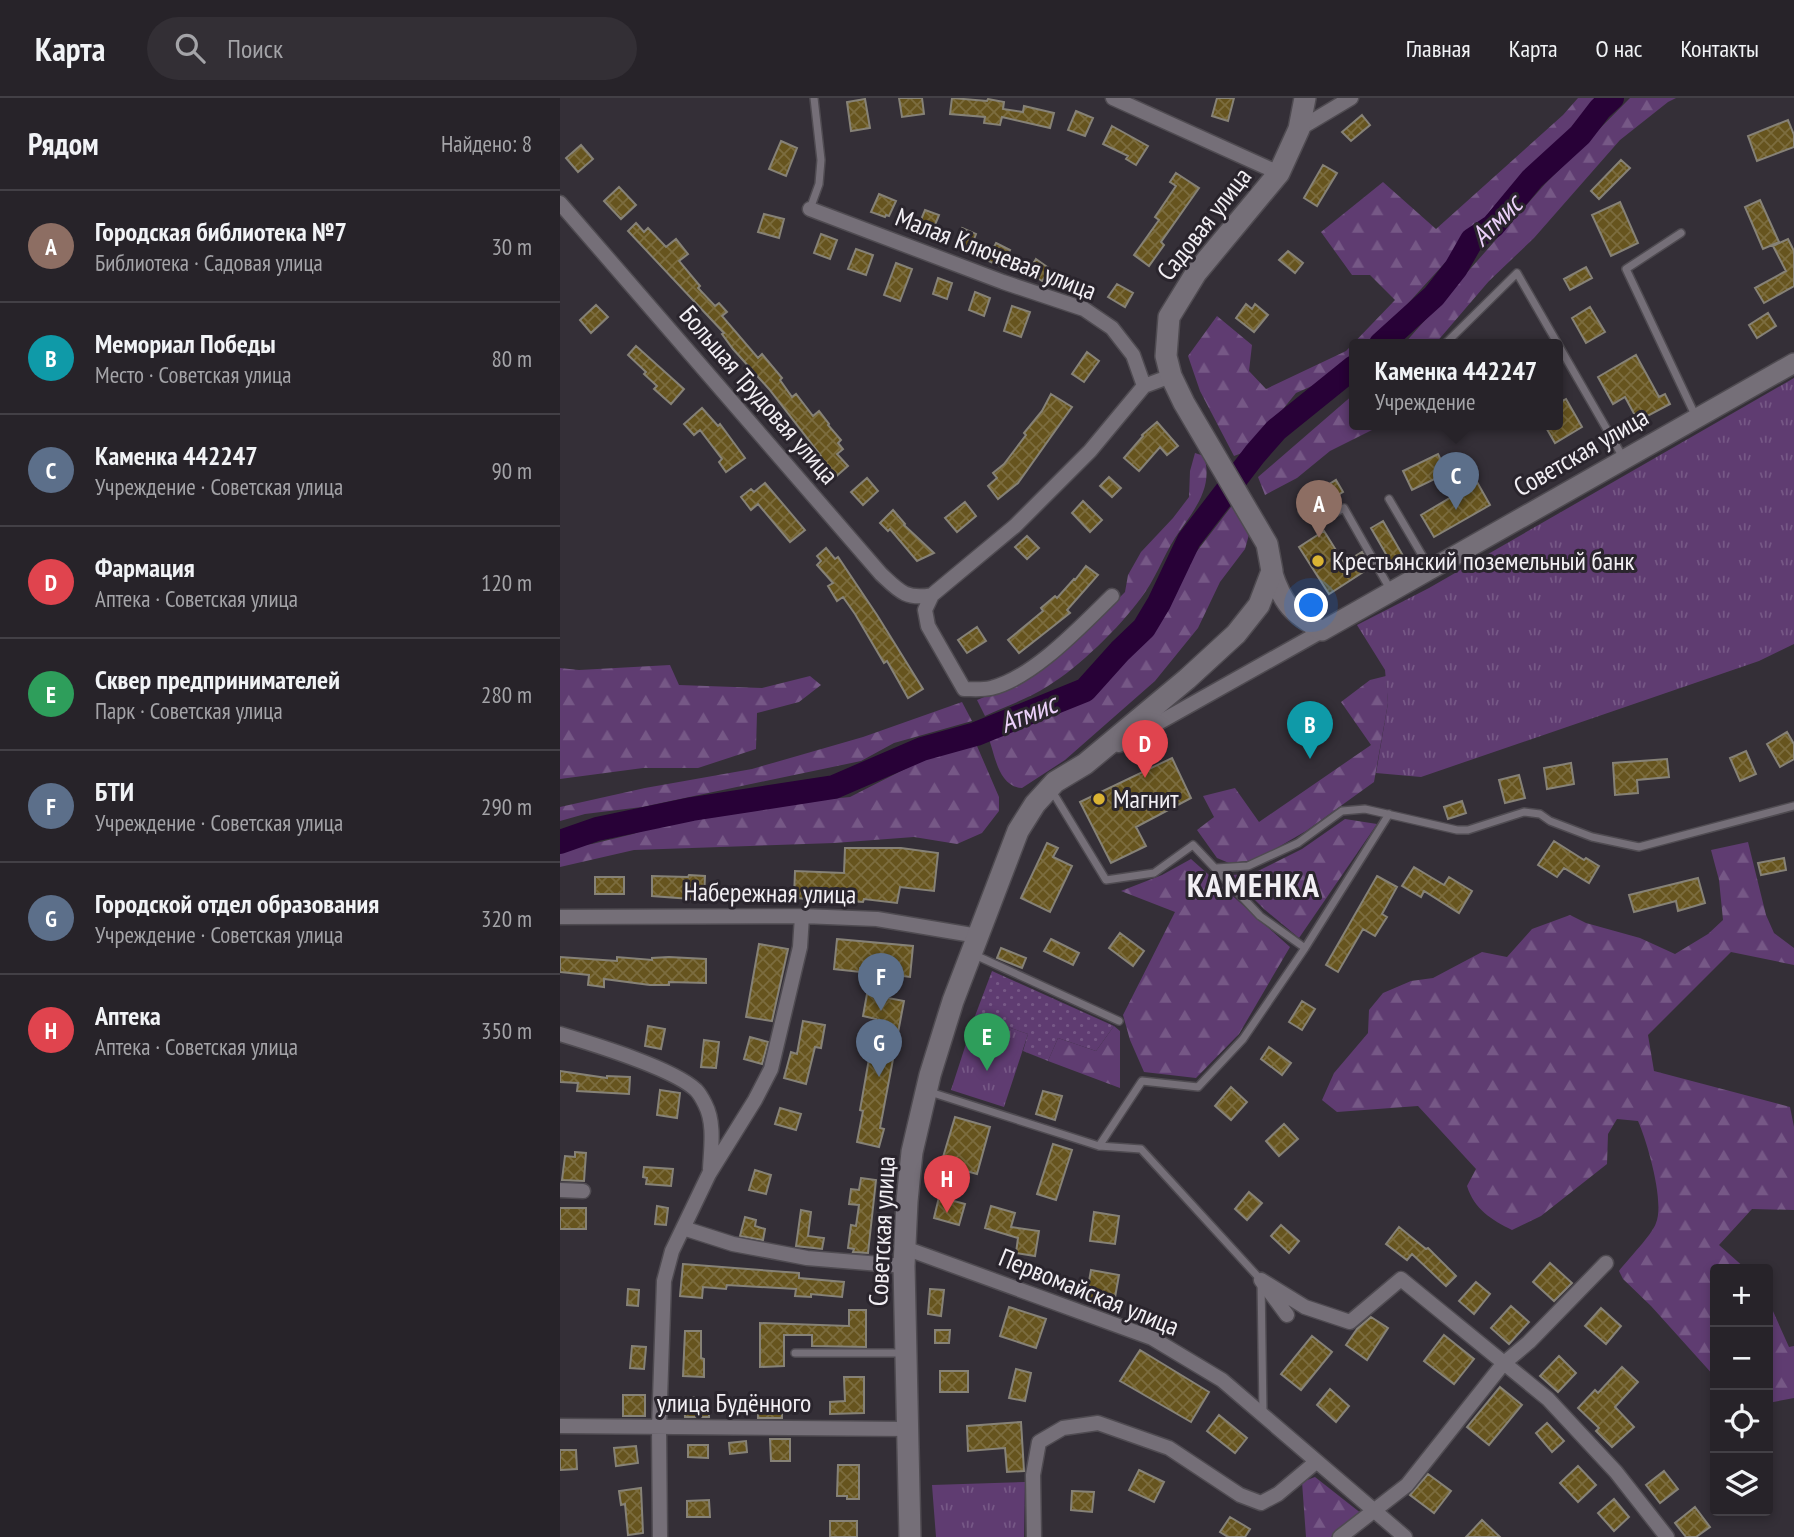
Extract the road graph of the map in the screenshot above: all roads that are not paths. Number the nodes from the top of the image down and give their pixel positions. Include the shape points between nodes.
1 (814, 98) edge
2 (1113, 98) edge
3 (1305, 98) edge
4 (1351, 98) edge
5 (1299, 129) junction
6 (1279, 173) junction
7 (560, 203) edge
8 (810, 209) joint
9 (1681, 233) dead end
10 (1450, 339) edge
11 (1555, 339) edge
12 (1563, 353) edge
13 (1794, 363) edge
14 (1171, 376) junction
15 (1144, 386) junction
16 (1697, 418) junction
17 (1624, 460) junction
18 (1389, 499) dead end
19 (1302, 511) dead end
20 (1272, 571) junction
21 (1431, 571) junction
22 (1392, 593) junction
23 (932, 594) junction
24 (1112, 597) dead end
25 (1322, 631) junction
26 (1085, 764) junction
27 (1050, 788) junction
28 (1794, 806) edge
29 (1389, 814) junction
30 (1216, 868) junction
31 (802, 916) junction
32 (560, 917) edge
33 (974, 945) junction
34 (1305, 948) junction
35 (1119, 1021) dead end
36 (560, 1034) edge
37 (926, 1091) junction
38 (1099, 1146) junction
39 (709, 1174) junction
40 (560, 1190) edge
41 (583, 1191) dead end
42 (683, 1228) junction
43 (905, 1257) junction
44 (1606, 1264) dead end
45 (1261, 1280) junction
46 (1287, 1315) dead end
47 (795, 1353) dead end
48 (906, 1353) junction
49 (1503, 1364) junction
50 (1263, 1416) junction
51 (560, 1426) edge
52 (659, 1428) junction
53 (908, 1429) junction
54 (1316, 1462) junction
55 (1374, 1511) junction
56 (660, 1537) edge
57 (910, 1537) edge
58 (1034, 1537) edge
59 (1340, 1537) edge
60 (1405, 1537) edge
61 (1667, 1537) edge

1 - 8 lane via 821,160
2 - 6 street
3 - 5 main road, Садовая улица
4 - 5 street
5 - 6 main road, Садовая улица
6 - 14 main road, Садовая улица via 1196,273 1169,317 1166,356
7 - 23 street, Большая Трудовая улица via 881,574 900,592 917,598
8 - 15 street, Малая Ключевая улица via 1084,309 1112,328 1133,355
9 - 16 lane via 1626,269
10 - 11 lane via 1517,273
12 - 17 lane
13 - 16 street, Советская улица
14 - 15 street
14 - 20 main road, Садовая улица via 1267,544
15 - 23 street via 1034,508
16 - 17 street, Советская улица
17 - 21 street, Советская улица
18 - 21 lane
19 - 22 lane via 1316,522 1345,508
20 - 25 street via 1279,595 1297,617
20 - 26 main road, Советская улица via 1259,605 1236,634
21 - 22 street, Советская улица
22 - 25 street, Советская улица
23 - 24 street via 925,610 928,626 964,689 992,688 1016,678 1058,648
25 - 26 street, Советская улица
26 - 27 main road, Советская улица
27 - 30 lane via 1106,880 1154,873 1193,845
27 - 33 main road, Советская улица via 1018,831
28 - 29 lane via 1639,847 1592,837 1540,814 1524,812 1457,831
29 - 30 lane via 1342,811 1298,844 1248,866
29 - 34 lane
30 - 34 lane via 1260,916
31 - 32 street, Набережная улица
31 - 33 street, Набережная улица via 877,919
31 - 39 street via 800,947 771,1069
33 - 35 lane
33 - 37 main road, Советская улица
34 - 38 lane via 1242,1039 1198,1087 1142,1081
36 - 39 street via 643,1063 696,1090 706,1106 712,1138
37 - 38 lane
37 - 43 main road, Советская улица via 912,1153
38 - 45 lane via 1141,1149
39 - 42 street
40 - 41 street
42 - 43 street, Первомайская улица via 733,1244 807,1258
42 - 52 street via 671,1251 664,1281
43 - 48 main road, Советская улица
43 - 50 street, Первомайская улица via 1153,1338 1222,1380
44 - 49 street
45 - 46 street
45 - 49 street via 1305,1307 1350,1322 1401,1279
45 - 50 lane
47 - 48 lane
48 - 53 main road, Советская улица
49 - 55 street via 1407,1485
49 - 61 street via 1548,1398 1616,1472
50 - 54 street, Первомайская улица
51 - 52 street, улица Будённого
52 - 53 street, улица Будённого
52 - 56 street
53 - 57 main road, Советская улица
54 - 55 street, Первомайская улица
54 - 58 street via 1261,1503 1240,1495 1169,1448 1098,1423 1063,1428 1039,1442 1033,1475
55 - 59 street
55 - 60 street, Первомайская улица

